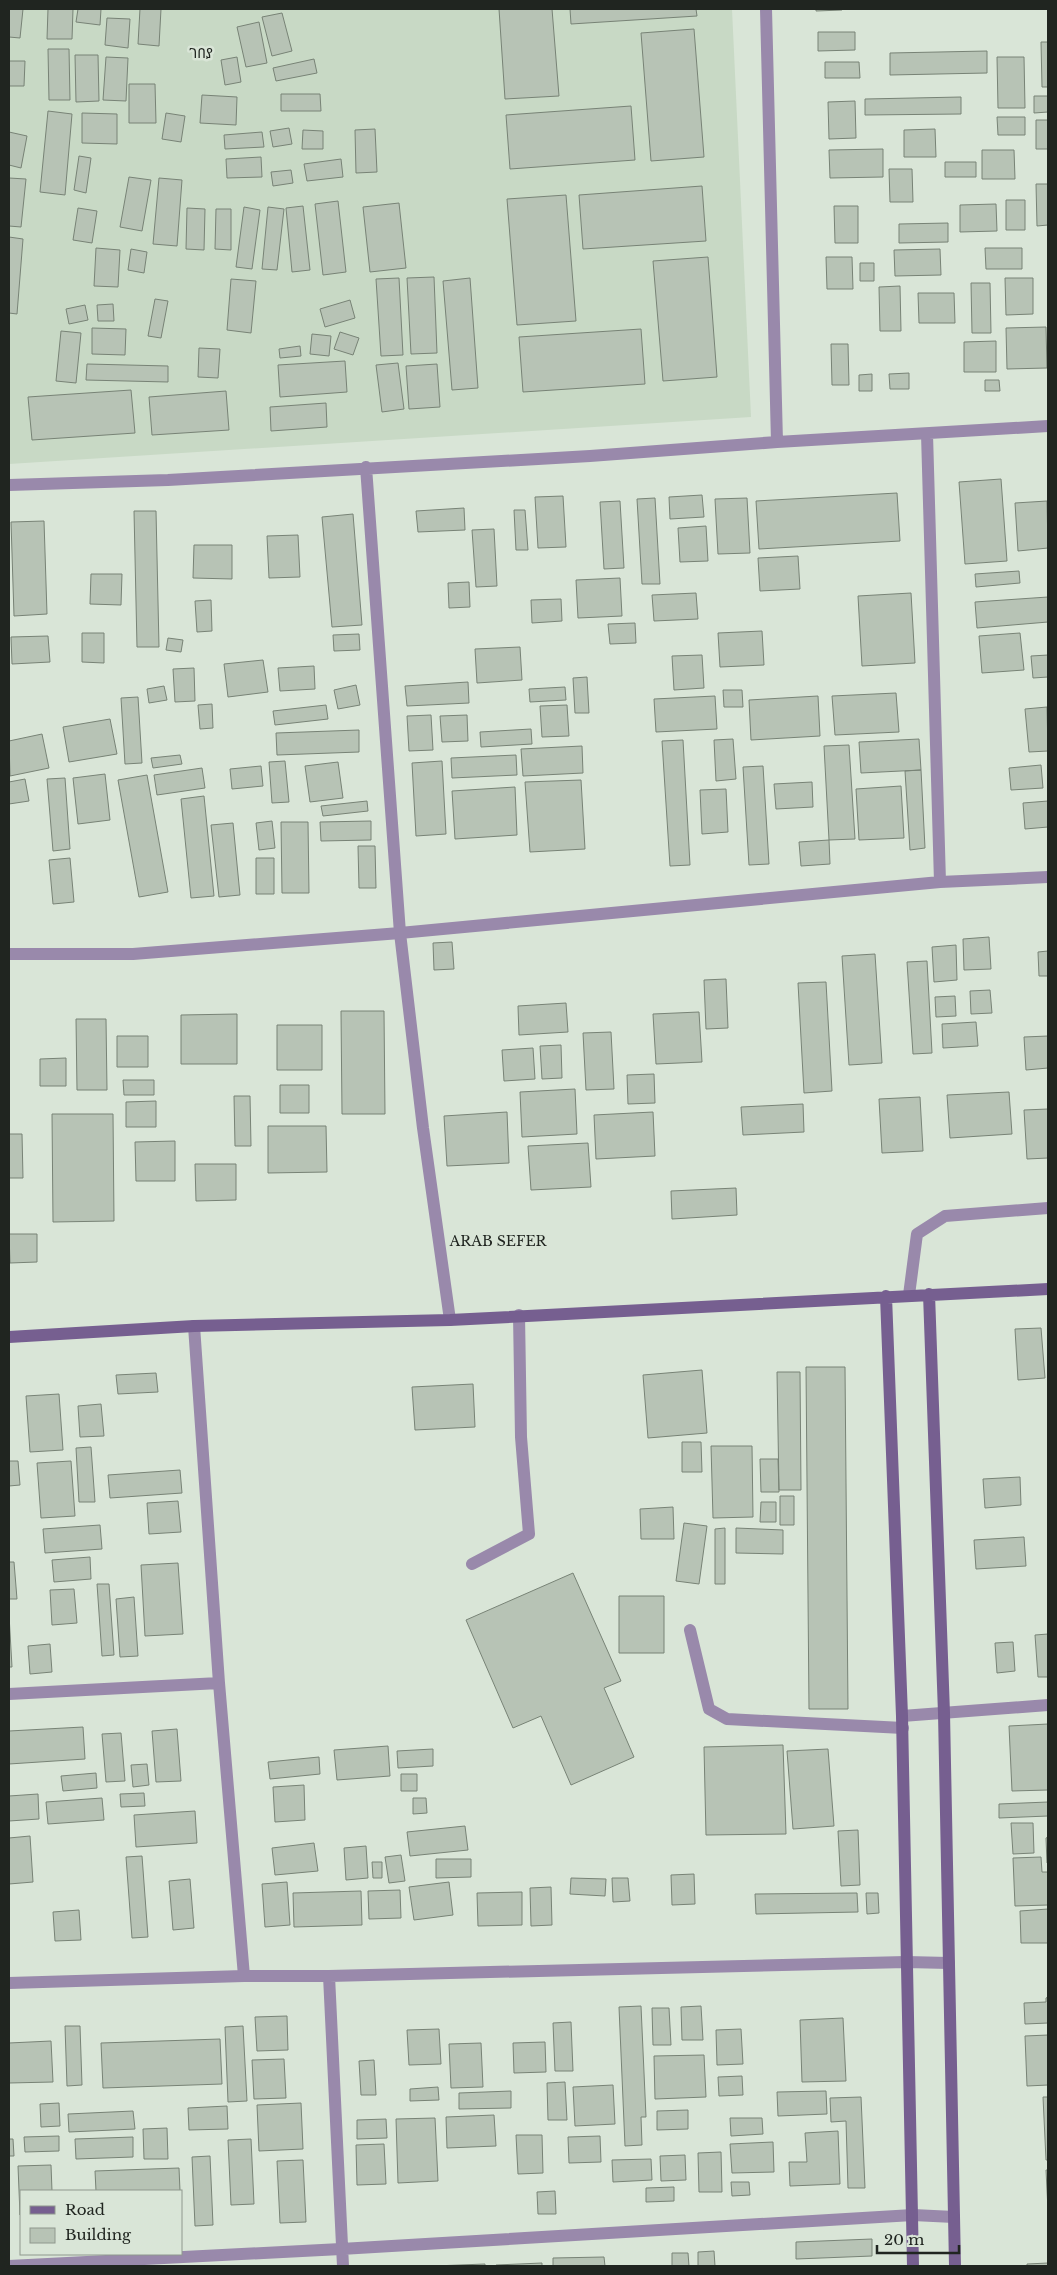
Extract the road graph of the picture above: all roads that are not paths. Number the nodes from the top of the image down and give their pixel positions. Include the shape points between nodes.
1 (766, 9) edge
2 (1048, 426) edge
3 (927, 434) junction
4 (777, 442) junction
5 (366, 468) junction
6 (9, 485) edge
7 (1048, 877) edge
8 (940, 882) junction
9 (400, 933) junction
10 (9, 954) edge
11 (1048, 1208) edge
12 (1048, 1289) edge
13 (929, 1294) junction
14 (909, 1295) junction
15 (886, 1296) junction
16 (519, 1315) junction
17 (450, 1320) junction
18 (194, 1326) junction
19 (9, 1337) edge
20 (472, 1564) dead end
21 (690, 1630) dead end
22 (219, 1683) junction
23 (9, 1694) edge
24 (1048, 1705) edge
25 (944, 1713) junction
26 (902, 1722) junction
27 (906, 1962) junction
28 (949, 1962) junction
29 (244, 1976) junction
30 (329, 1976) junction
31 (9, 1983) edge
32 (913, 2215) junction
33 (954, 2217) junction
34 (342, 2250) junction
35 (9, 2266) edge
36 (343, 2266) edge
37 (913, 2266) edge
38 (955, 2266) edge

1 - 4 street
2 - 3 street
3 - 4 street
3 - 8 street
4 - 5 street
5 - 6 street via 168,480
5 - 9 street
7 - 8 street
8 - 9 street
9 - 10 street via 133,954
9 - 17 street
11 - 14 street via 945,1216 917,1234
12 - 13 street
13 - 14 street
13 - 25 street
14 - 15 street
15 - 16 street
15 - 26 street
16 - 17 street
16 - 20 street via 521,1437 528,1534
17 - 18 street
18 - 19 street
18 - 22 street
21 - 26 street via 709,1709 727,1719
22 - 23 street
22 - 29 street
24 - 25 street
25 - 26 street
25 - 28 street
26 - 27 street
27 - 28 street
27 - 30 street
27 - 32 street
28 - 33 street
29 - 30 street
29 - 31 street
30 - 34 street
32 - 33 street
32 - 34 street
32 - 37 street
33 - 38 street
34 - 35 street
34 - 36 street

